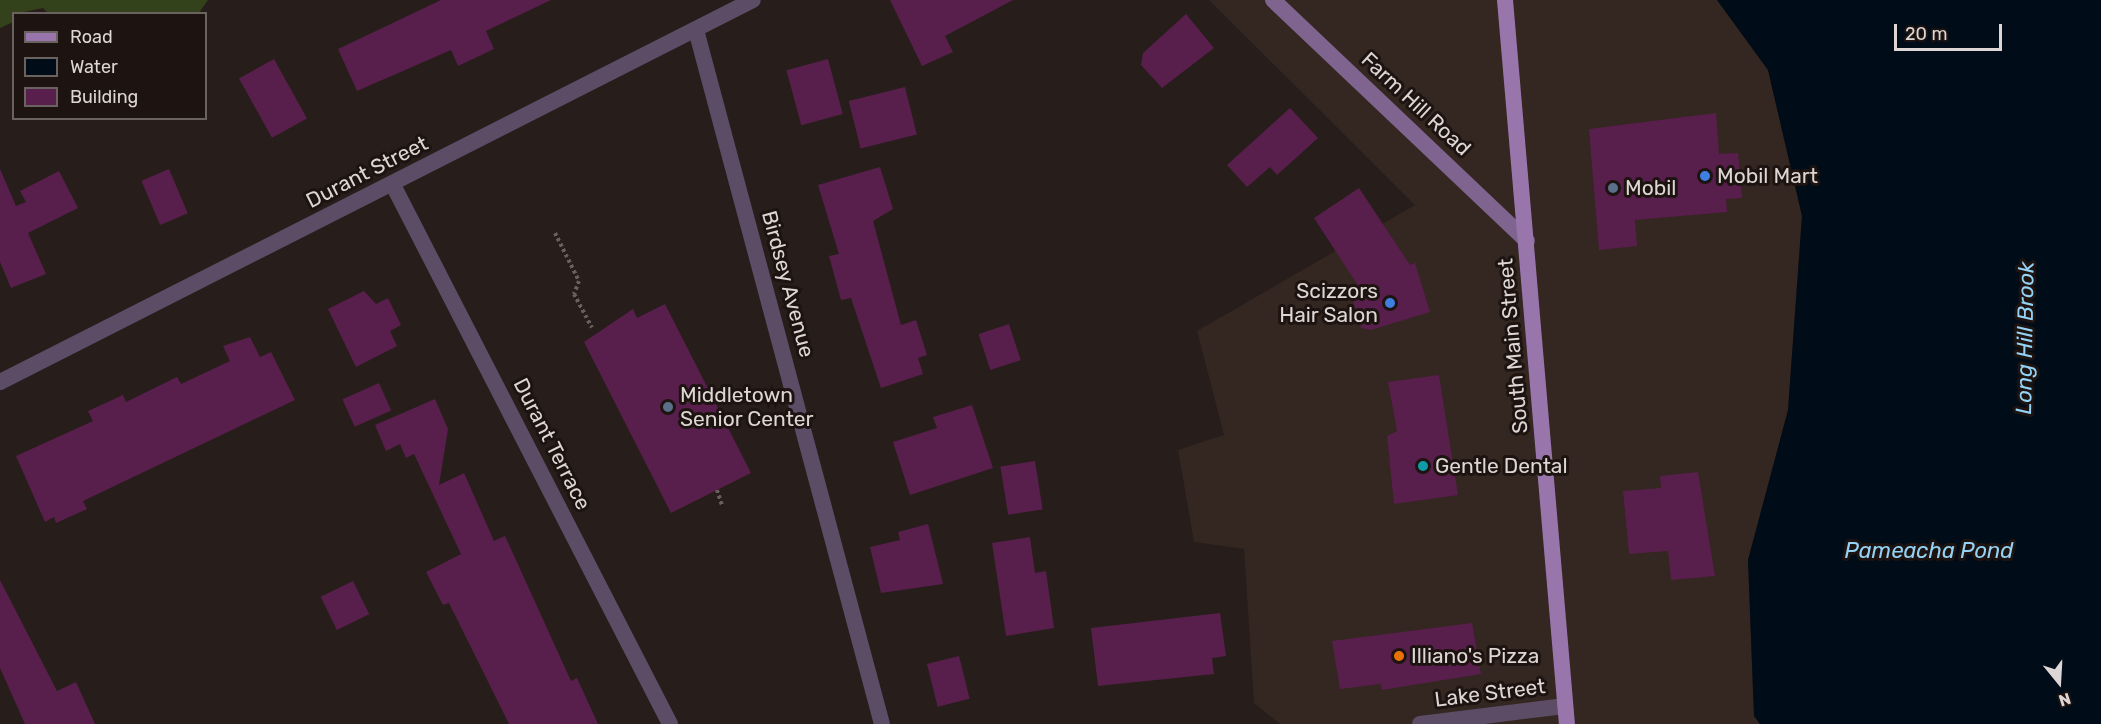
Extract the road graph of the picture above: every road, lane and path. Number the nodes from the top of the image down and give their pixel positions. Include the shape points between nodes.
1 (753, 0) edge
2 (1273, 0) edge
3 (1505, 0) edge
4 (696, 30) junction
5 (393, 185) junction
6 (555, 233) dead end
7 (1527, 241) junction
8 (592, 328) dead end
9 (0, 382) edge
10 (717, 490) dead end
11 (722, 506) dead end
12 (1565, 706) junction
13 (670, 724) edge
14 (882, 724) edge
15 (1420, 724) edge
16 (1567, 724) edge

1 - 4 street, Durant Street
2 - 7 main road, Farm Hill Road
3 - 7 main road, South Main Street
4 - 5 street, Durant Street
4 - 14 street, Birdsey Avenue
5 - 9 street, Durant Street
5 - 13 street, Durant Terrace
6 - 8 path via 579,281 574,294
7 - 12 main road, South Main Street
10 - 11 path
12 - 15 street, Lake Street
12 - 16 main road, South Main Street

